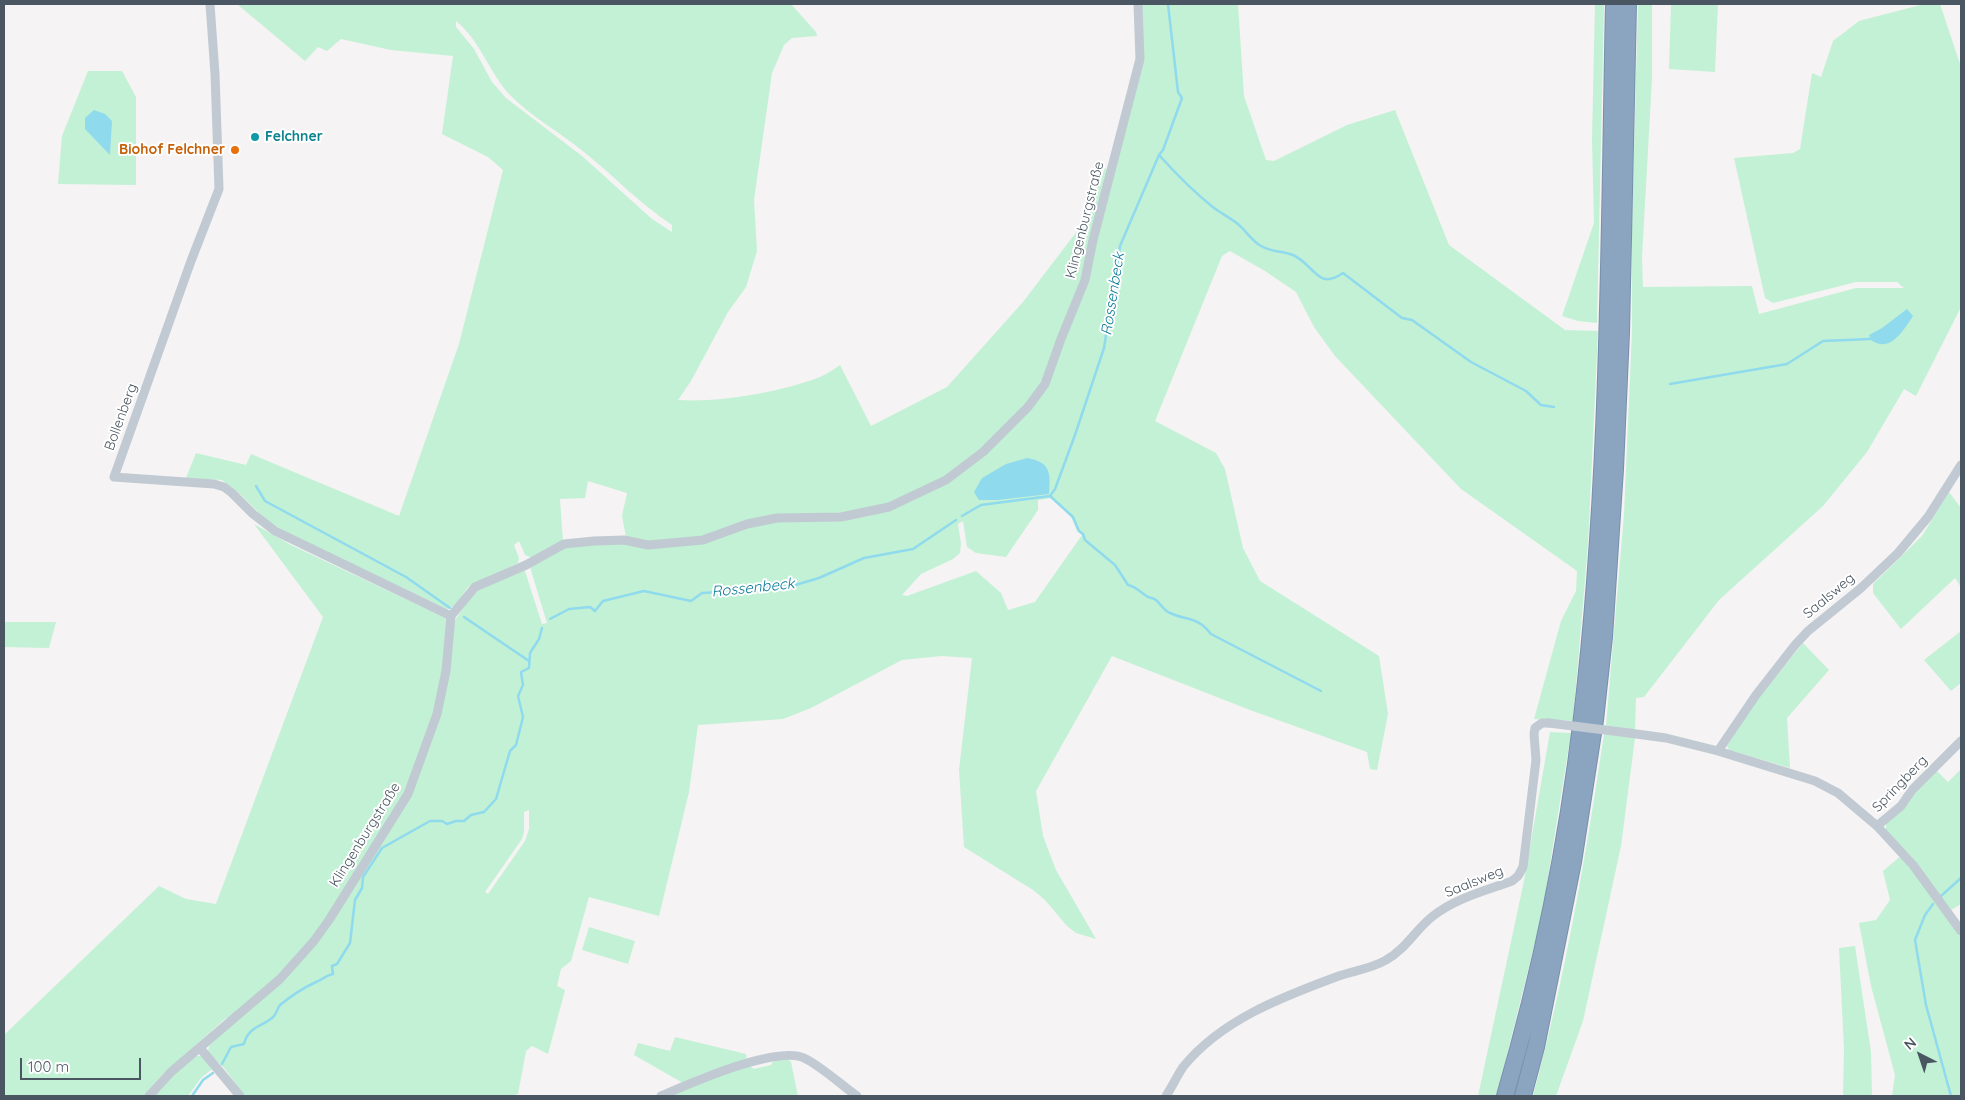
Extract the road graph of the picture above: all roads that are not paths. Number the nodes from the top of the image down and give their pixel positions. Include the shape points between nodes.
1 (210, 4) edge
2 (1138, 4) edge
3 (1614, 4) edge
4 (1628, 4) edge
5 (1961, 465) edge
6 (452, 616) junction
7 (1961, 741) edge
8 (1719, 751) junction
9 (1878, 826) junction
10 (1961, 931) edge
11 (200, 1048) junction
12 (149, 1096) edge
13 (240, 1096) edge
14 (661, 1096) edge
15 (856, 1096) edge
16 (1166, 1096) edge
17 (1505, 1096) edge
18 (1523, 1096) edge

1 - 6 street, Bollenberg via 219,189 114,477 224,487 275,531
2 - 6 street, Klingenburgstraße via 1140,58 1085,280 1044,384 1028,407 983,452 946,480 889,507 841,517 777,518 747,524 703,540 648,545 624,540 564,544 475,587
3 - 17 highway via 1607,330 1591,635 1582,719 1560,859 1539,968
4 - 18 highway via 1616,450 1604,637 1596,720 1573,862
5 - 8 street, Saalsweg via 1928,517 1898,553 1795,645 1756,695
6 - 11 street, Klingenburgstraße via 437,714 406,799 314,942 280,979
7 - 9 street, Springberg
8 - 9 street, Springberg via 1815,781 1838,793
8 - 16 street, Saalsweg, bridge via 1666,738 1538,724 1534,734 1536,760 1523,867 1518,876 1467,896 1433,916 1386,961 1288,996 1233,1024 1183,1068
9 - 10 street via 1913,865
11 - 12 street, Klingenburgstraße
11 - 13 street
14 - 15 street via 724,1070 794,1054 811,1062

